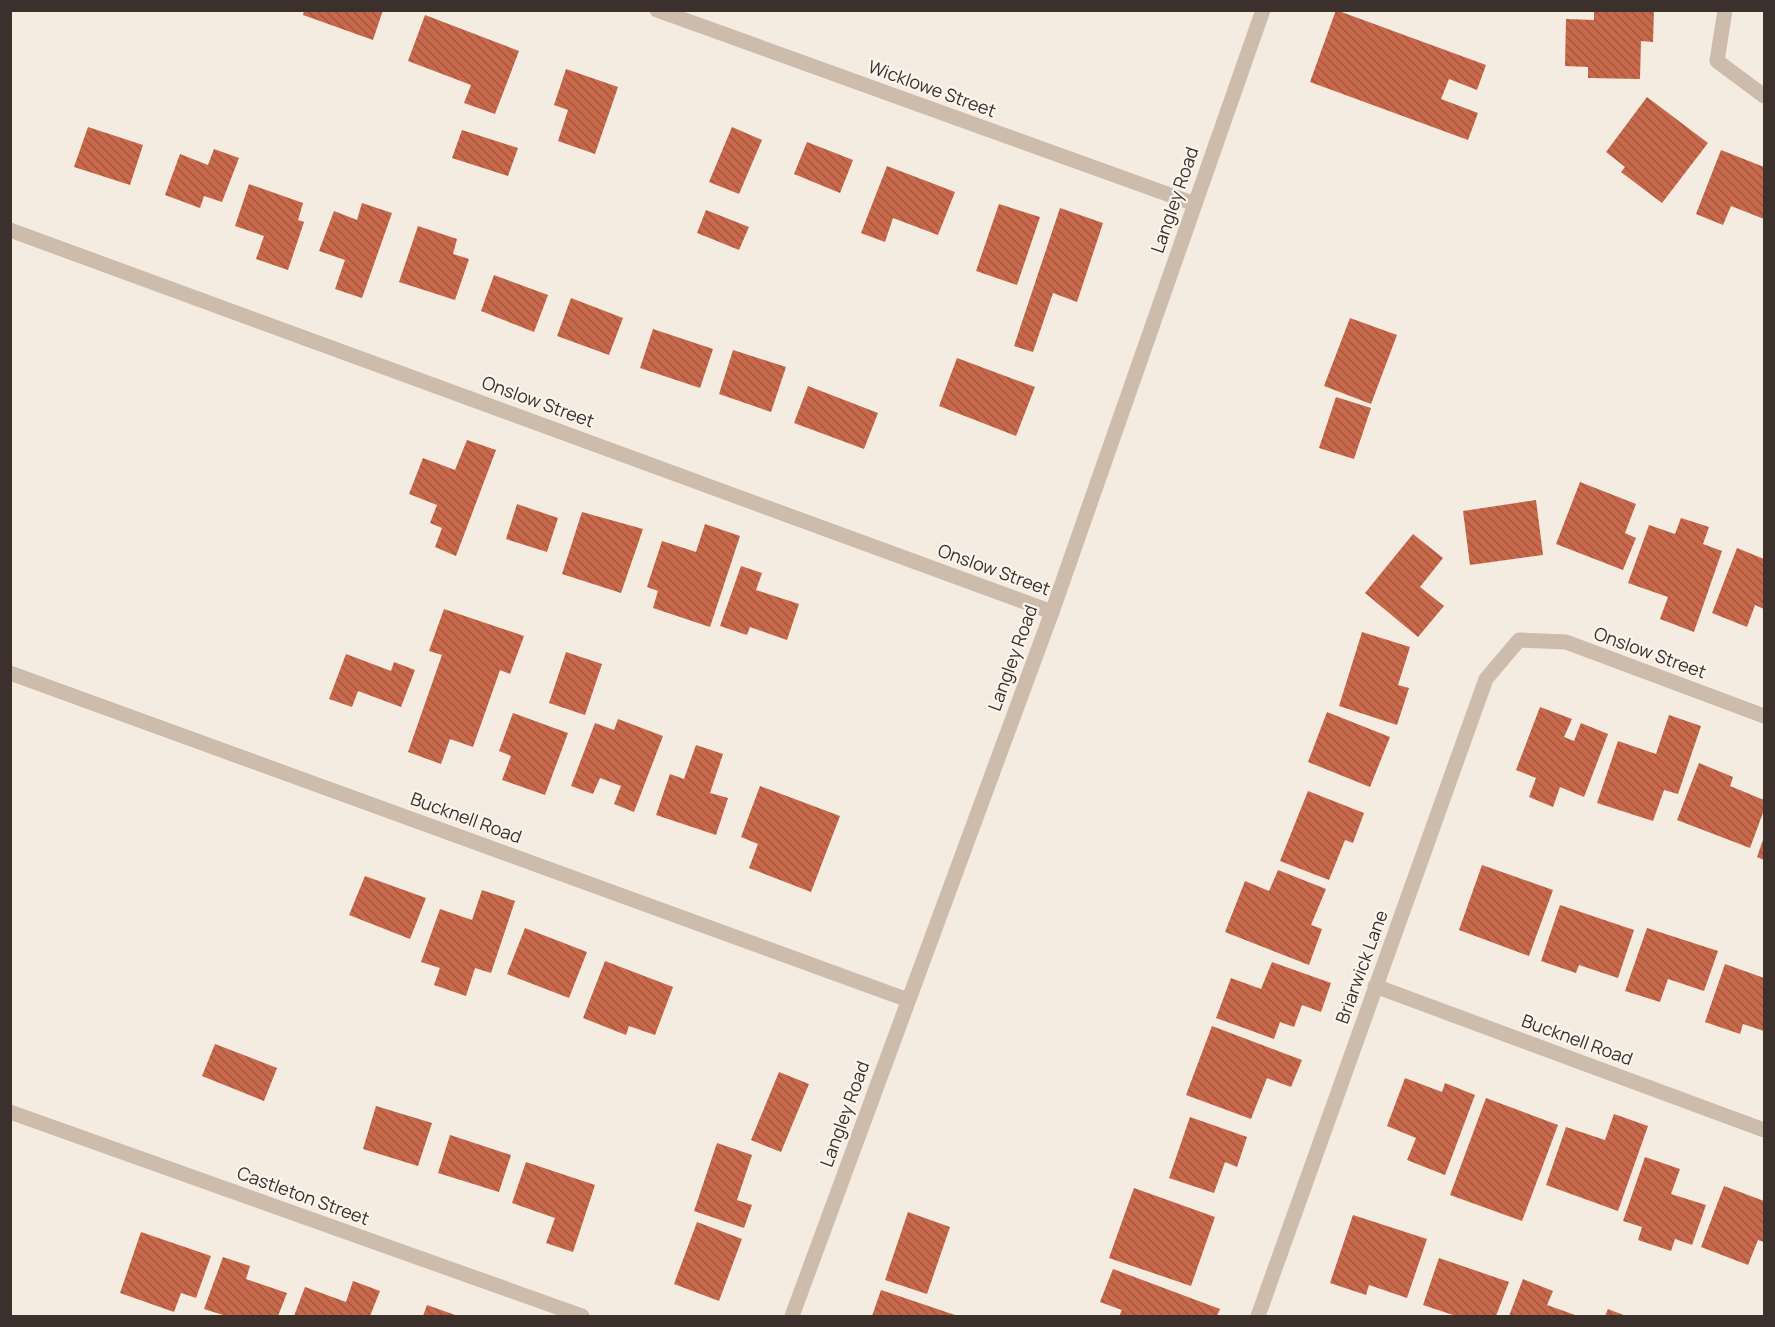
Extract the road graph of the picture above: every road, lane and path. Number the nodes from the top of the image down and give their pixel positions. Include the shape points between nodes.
1 (657, 10) edge
2 (1263, 10) edge
3 (1725, 10) edge
4 (1764, 96) edge
5 (1195, 204) junction
6 (10, 230) edge
7 (1052, 612) junction
8 (1520, 640) joint
9 (10, 673) edge
10 (1764, 716) edge
11 (1375, 986) junction
12 (908, 1000) junction
13 (10, 1112) edge
14 (1764, 1130) edge
15 (582, 1317) edge
16 (792, 1317) edge
17 (1258, 1317) edge

1 - 5 street, Wicklowe Street
2 - 5 street, Langley Road
3 - 4 street via 1717,61
5 - 7 street, Langley Road
6 - 7 street, Onslow Street
7 - 12 street, Langley Road
8 - 10 street, Onslow Street via 1566,642
8 - 11 street, Briarwick Lane via 1486,679
9 - 12 street, Bucknell Road
11 - 14 street, Bucknell Road
11 - 17 street, Briarwick Lane
12 - 16 street, Langley Road
13 - 15 street, Castleton Street

